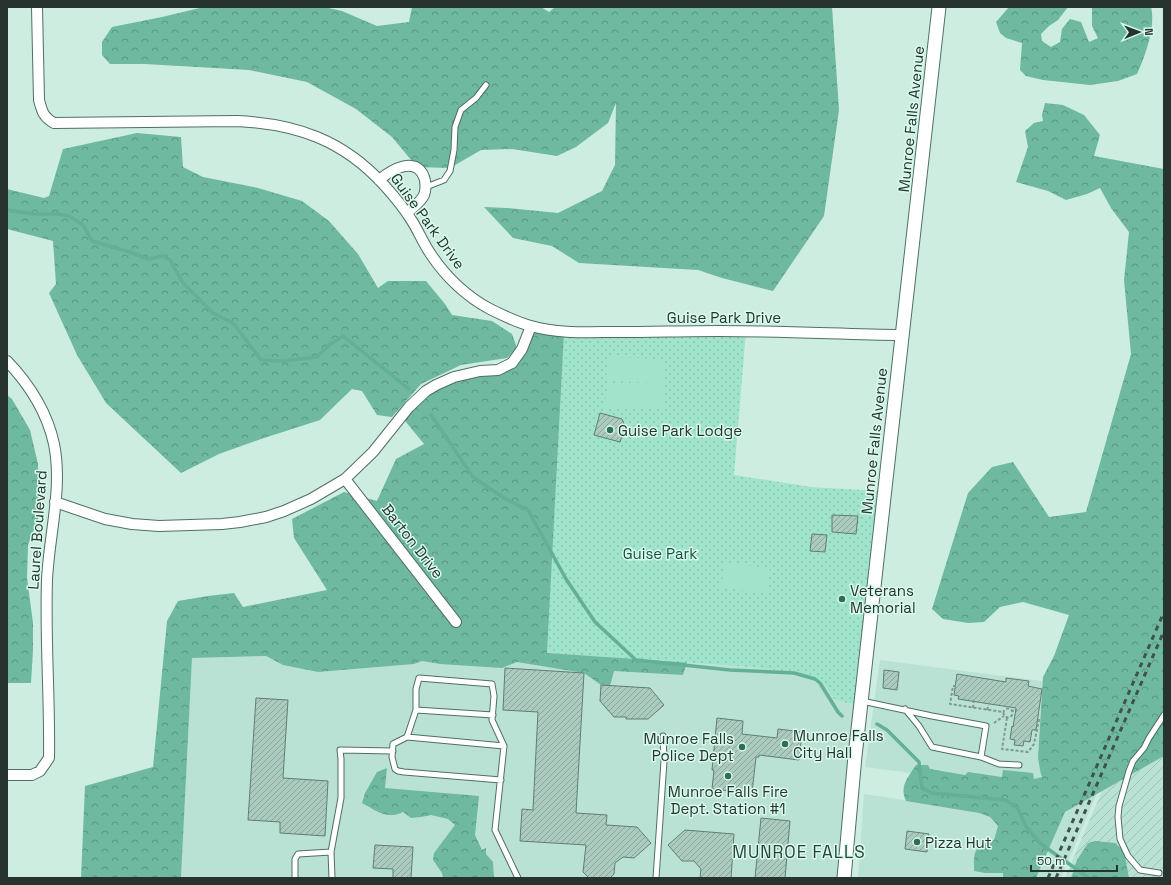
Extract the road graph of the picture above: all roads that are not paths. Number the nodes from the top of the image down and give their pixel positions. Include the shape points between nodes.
1 (37, 7) edge
2 (939, 7) edge
3 (486, 85) dead end
4 (379, 180) junction
5 (425, 187) junction
6 (407, 214) junction
7 (530, 326) junction
8 (902, 335) junction
9 (7, 361) edge
10 (345, 479) junction
11 (55, 502) junction
12 (456, 622) dead end
13 (861, 701) junction
14 (906, 709) junction
15 (416, 710) junction
16 (493, 715) junction
17 (1164, 716) edge
18 (663, 736) dead end
19 (407, 737) junction
20 (504, 746) junction
21 (393, 751) junction
22 (981, 757) junction
23 (1019, 765) dead end
24 (7, 775) edge
25 (501, 780) junction
26 (331, 852) junction
27 (1159, 873) dead end
28 (295, 878) edge
29 (332, 878) edge
30 (518, 878) edge
31 (656, 878) edge
32 (844, 878) edge

1 - 4 street, Guise Park Drive via 39,100 42,113 54,123 264,122 327,141 354,157
2 - 8 street, Munroe Falls Avenue
3 - 5 lane via 476,98 461,110 455,127 450,171 444,180
4 - 5 street via 395,169 410,166 422,173
4 - 6 street, Guise Park Drive
5 - 6 street via 424,195
6 - 7 street, Guise Park Drive via 431,255 453,281 474,299
7 - 8 street, Guise Park Drive via 578,332 746,331
7 - 10 street via 522,349 512,363 498,370 454,377 417,398 382,442
8 - 13 street, Munroe Falls Avenue
9 - 11 street, Laurel Boulevard via 32,391 48,424 56,463
10 - 11 street via 284,511 266,517 222,524 132,524 105,519
10 - 12 street, Barton Drive
11 - 24 street, Laurel Boulevard via 47,579 49,758 40,771 32,774
13 - 14 lane
13 - 32 street, Munroe Falls Avenue
14 - 22 lane via 932,748
14 - 22 lane via 986,726
15 - 16 lane
15 - 16 lane via 417,680 421,677 492,684
15 - 19 lane
16 - 20 lane via 492,720
17 - 27 lane via 1144,748 1133,760 1118,817 1120,839 1128,856 1140,870
18 - 31 lane via 664,762
19 - 20 lane
19 - 21 lane via 393,744
20 - 25 lane
21 - 25 lane via 392,757 398,771
21 - 26 lane via 340,750 341,798
22 - 23 lane via 999,764
25 - 30 lane via 495,830
26 - 28 lane via 298,854 295,859
26 - 29 lane

